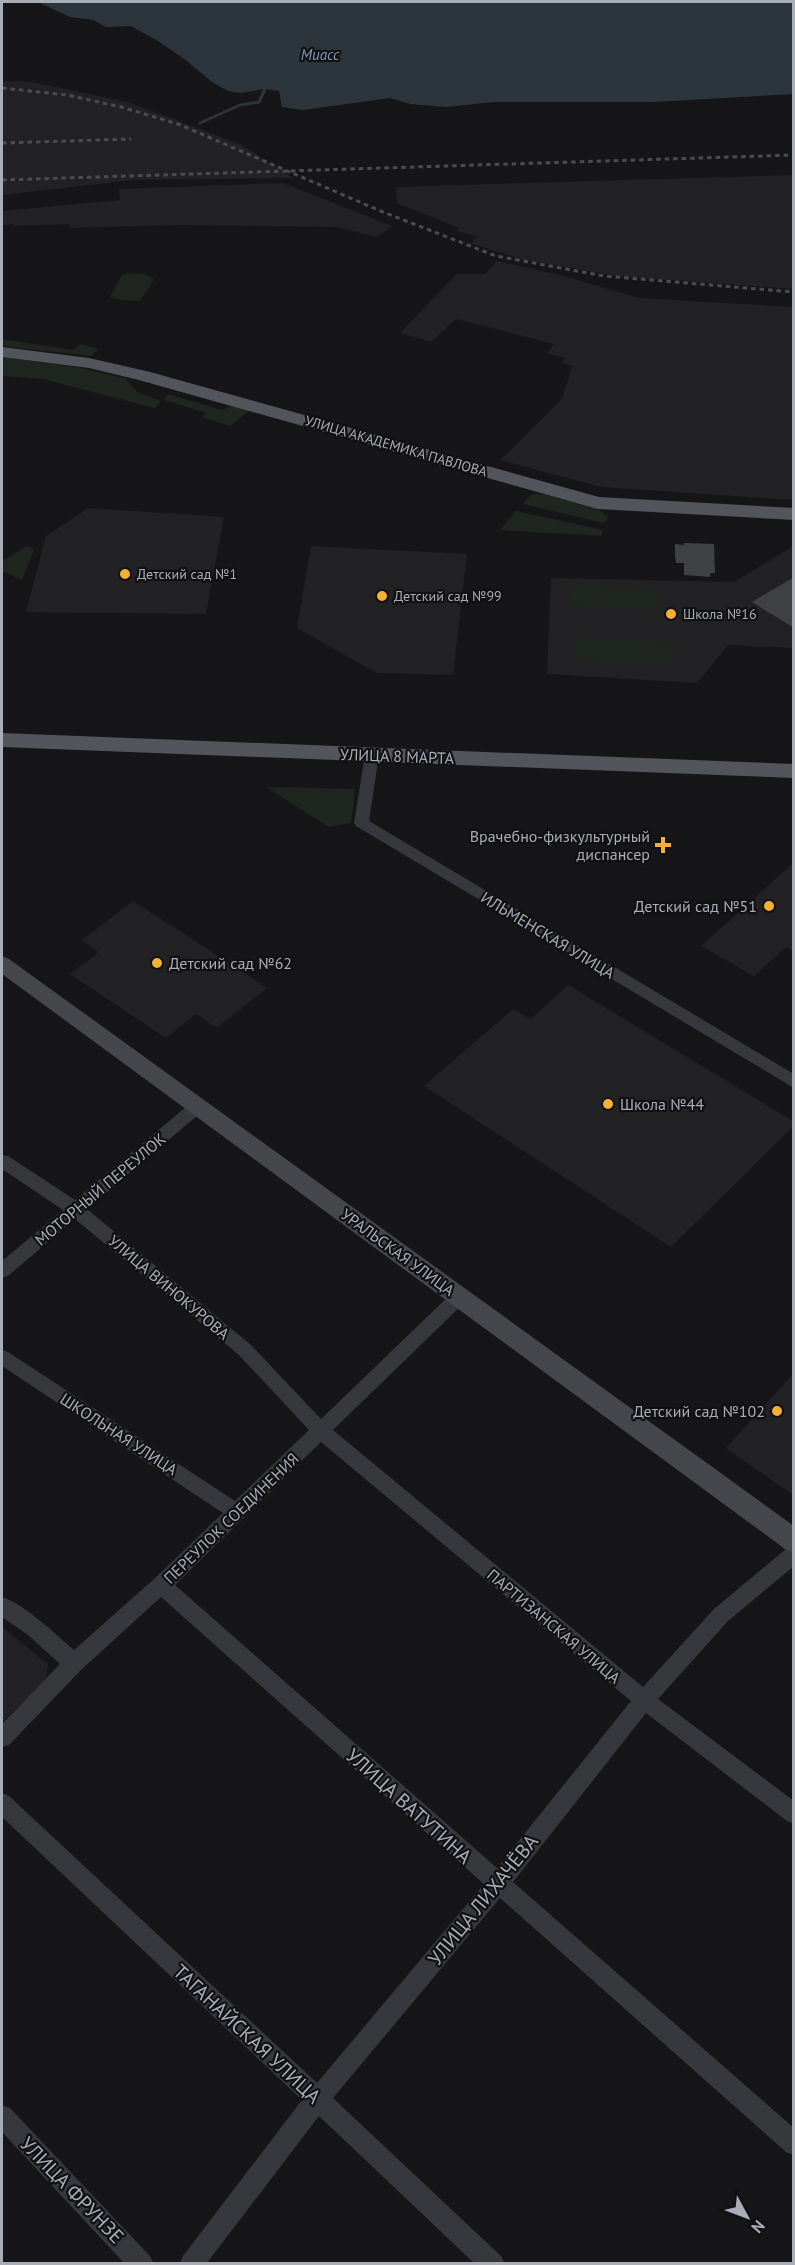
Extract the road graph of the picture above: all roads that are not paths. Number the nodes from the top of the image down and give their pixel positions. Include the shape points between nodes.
1 (2, 352) edge
2 (794, 514) edge
3 (2, 740) edge
4 (372, 755) junction
5 (794, 771) edge
6 (2, 964) edge
7 (793, 1080) edge
8 (198, 1106) junction
9 (2, 1161) edge
10 (75, 1209) junction
11 (2, 1271) edge
12 (459, 1297) junction
13 (2, 1357) edge
14 (321, 1431) junction
15 (237, 1512) junction
16 (794, 1541) edge
17 (794, 1554) edge
18 (161, 1585) junction
19 (2, 1606) edge
20 (74, 1663) junction
21 (644, 1701) junction
22 (2, 1738) edge
23 (2, 1803) edge
24 (794, 1814) edge
25 (498, 1884) junction
26 (317, 2100) junction
27 (2, 2116) edge
28 (794, 2144) edge
29 (142, 2264) edge
30 (191, 2264) edge
31 (494, 2264) edge

1 - 2 main road, УЛИЦА АКАДЕМИКА ПАВЛОВА via 89,363 144,376 598,503
3 - 4 main road, УЛИЦА 8 МАРТА
4 - 5 main road, УЛИЦА 8 МАРТА
4 - 7 street, ИЛЬМЕНСКАЯ УЛИЦА via 361,823
6 - 8 street, УРАЛЬСКАЯ УЛИЦА
8 - 10 street, МОТОРНЫЙ ПЕРЕУЛОК
8 - 12 street, УРАЛЬСКАЯ УЛИЦА
9 - 10 street, УЛИЦА ВИНОКУРОВА
10 - 11 street, МОТОРНЫЙ ПЕРЕУЛОК
10 - 14 street, УЛИЦА ВИНОКУРОВА via 244,1350
12 - 14 street, ПЕРЕУЛОК СОЕДИНЕНИЯ
12 - 16 street, УРАЛЬСКАЯ УЛИЦА
13 - 15 street, ШКОЛЬНАЯ УЛИЦА
14 - 15 street, ПЕРЕУЛОК СОЕДИНЕНИЯ
14 - 21 street, ПАРТИЗАНСКАЯ УЛИЦА
15 - 18 street, ПЕРЕУЛОК СОЕДИНЕНИЯ
17 - 21 street, УЛИЦА ЛИХАЧЁВА via 721,1615
18 - 20 street, ПЕРЕУЛОК СОЕДИНЕНИЯ
18 - 25 street, УЛИЦА ВАТУТИНА
19 - 20 street
20 - 22 street, ПЕРЕУЛОК СОЕДИНЕНИЯ
21 - 24 street, ПАРТИЗАНСКАЯ УЛИЦА
21 - 25 street, УЛИЦА ЛИХАЧЁВА
23 - 26 street, ТАГАНАЙСКАЯ УЛИЦА
25 - 26 street, УЛИЦА ЛИХАЧЁВА
25 - 28 street, УЛИЦА ВАТУТИНА
26 - 30 street, УЛИЦА ЛИХАЧЁВА
26 - 31 street, ТАГАНАЙСКАЯ УЛИЦА
27 - 29 street, УЛИЦА ФРУНЗЕ

